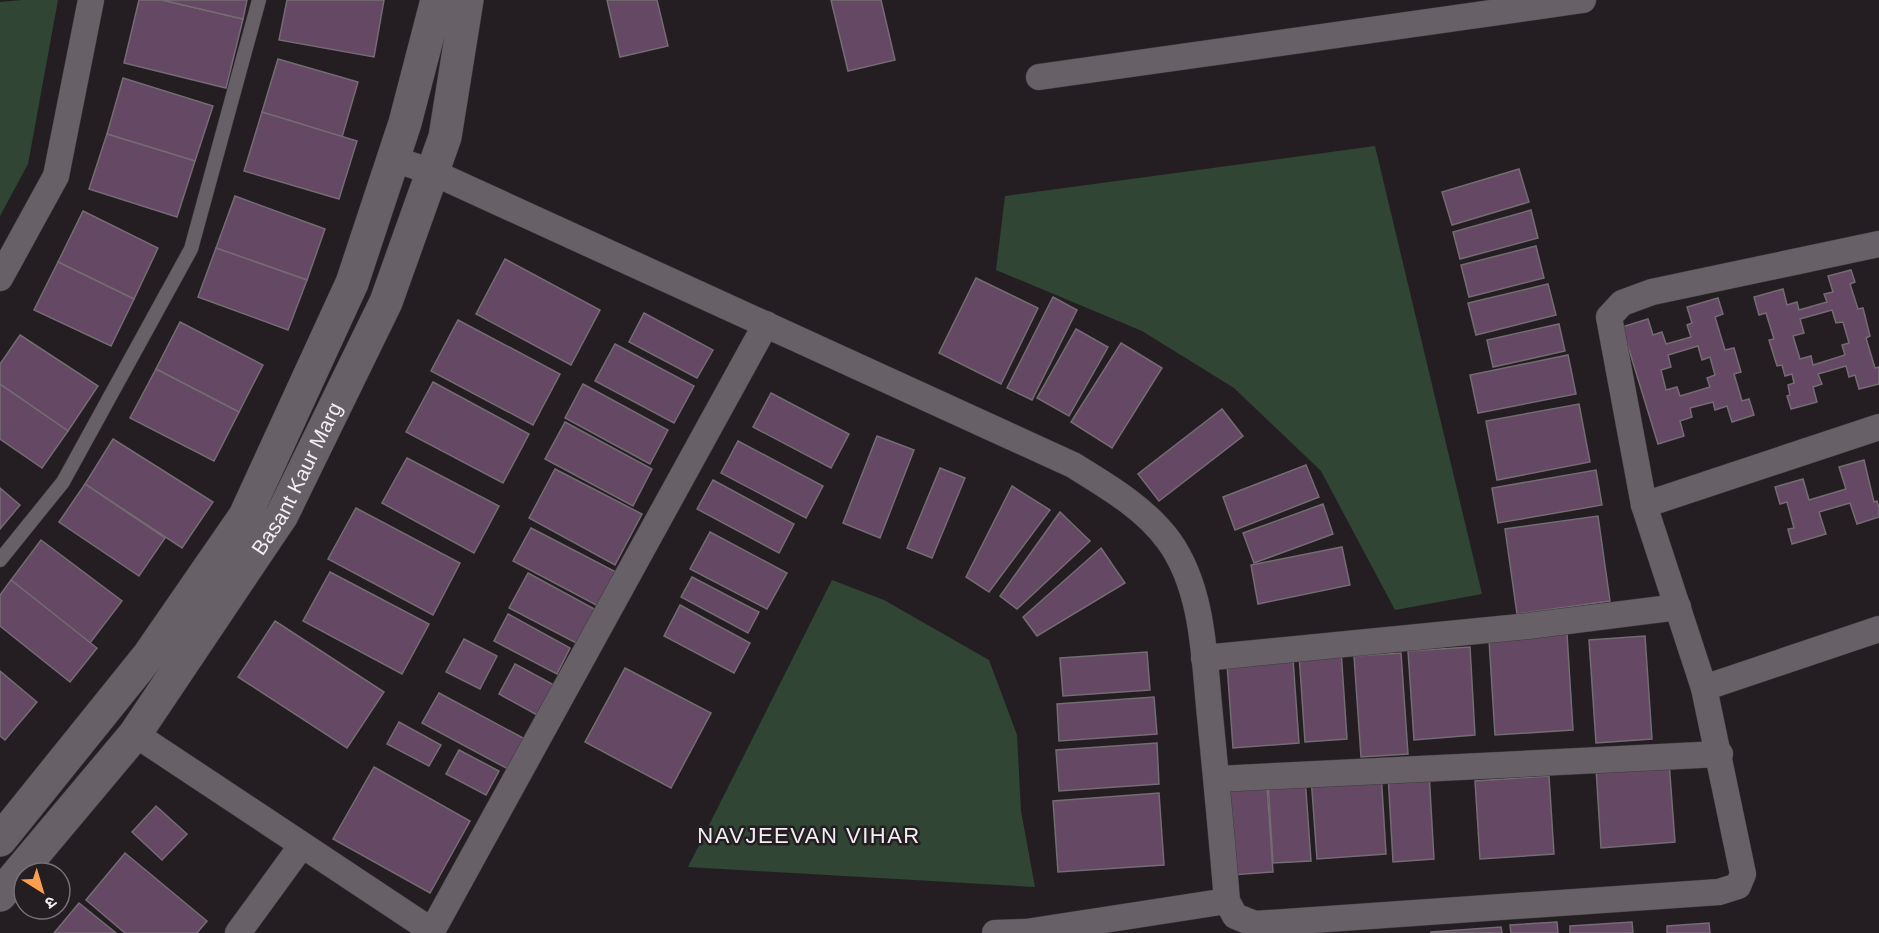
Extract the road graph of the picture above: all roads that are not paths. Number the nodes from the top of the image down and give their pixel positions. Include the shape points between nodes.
1 (91, 0) edge
2 (259, 0) edge
3 (437, 0) edge
4 (467, 0) edge
5 (1583, 0) edge
6 (1039, 77) dead end
7 (394, 159) junction
8 (432, 172) junction
9 (1879, 244) edge
10 (0, 278) edge
11 (766, 324) junction
12 (1879, 427) edge
13 (1644, 506) junction
14 (0, 560) edge
15 (1678, 607) junction
16 (1879, 629) edge
17 (1204, 658) junction
18 (1704, 688) junction
19 (135, 734) junction
20 (1720, 754) junction
21 (1216, 779) junction
22 (0, 840) edge
23 (302, 845) junction
24 (0, 895) edge
25 (1227, 901) junction
26 (434, 932) edge
27 (238, 933) edge
28 (996, 933) edge

1 - 10 street via 56,176
2 - 14 lane via 191,249 63,482
3 - 7 main road, Basant Kaur Marg
4 - 8 main road, Basant Kaur Marg via 445,137
5 - 6 street
7 - 8 street
7 - 22 main road, Basant Kaur Marg via 352,283 245,516 149,655
8 - 11 street
8 - 19 main road, Basant Kaur Marg via 387,302 282,515
9 - 13 street via 1652,292 1622,303 1609,317
11 - 17 street via 1073,465 1138,509 1168,540 1182,564 1194,594
11 - 26 street
12 - 13 street
13 - 15 street
15 - 17 street
15 - 18 street
16 - 18 street
17 - 21 street
18 - 20 street
19 - 23 street
19 - 24 main road, Basant Kaur Marg
20 - 21 street
20 - 25 street via 1743,873 1738,886 1727,891 1255,924 1235,916
21 - 25 street
23 - 26 street
23 - 27 street
25 - 28 street via 1026,932

